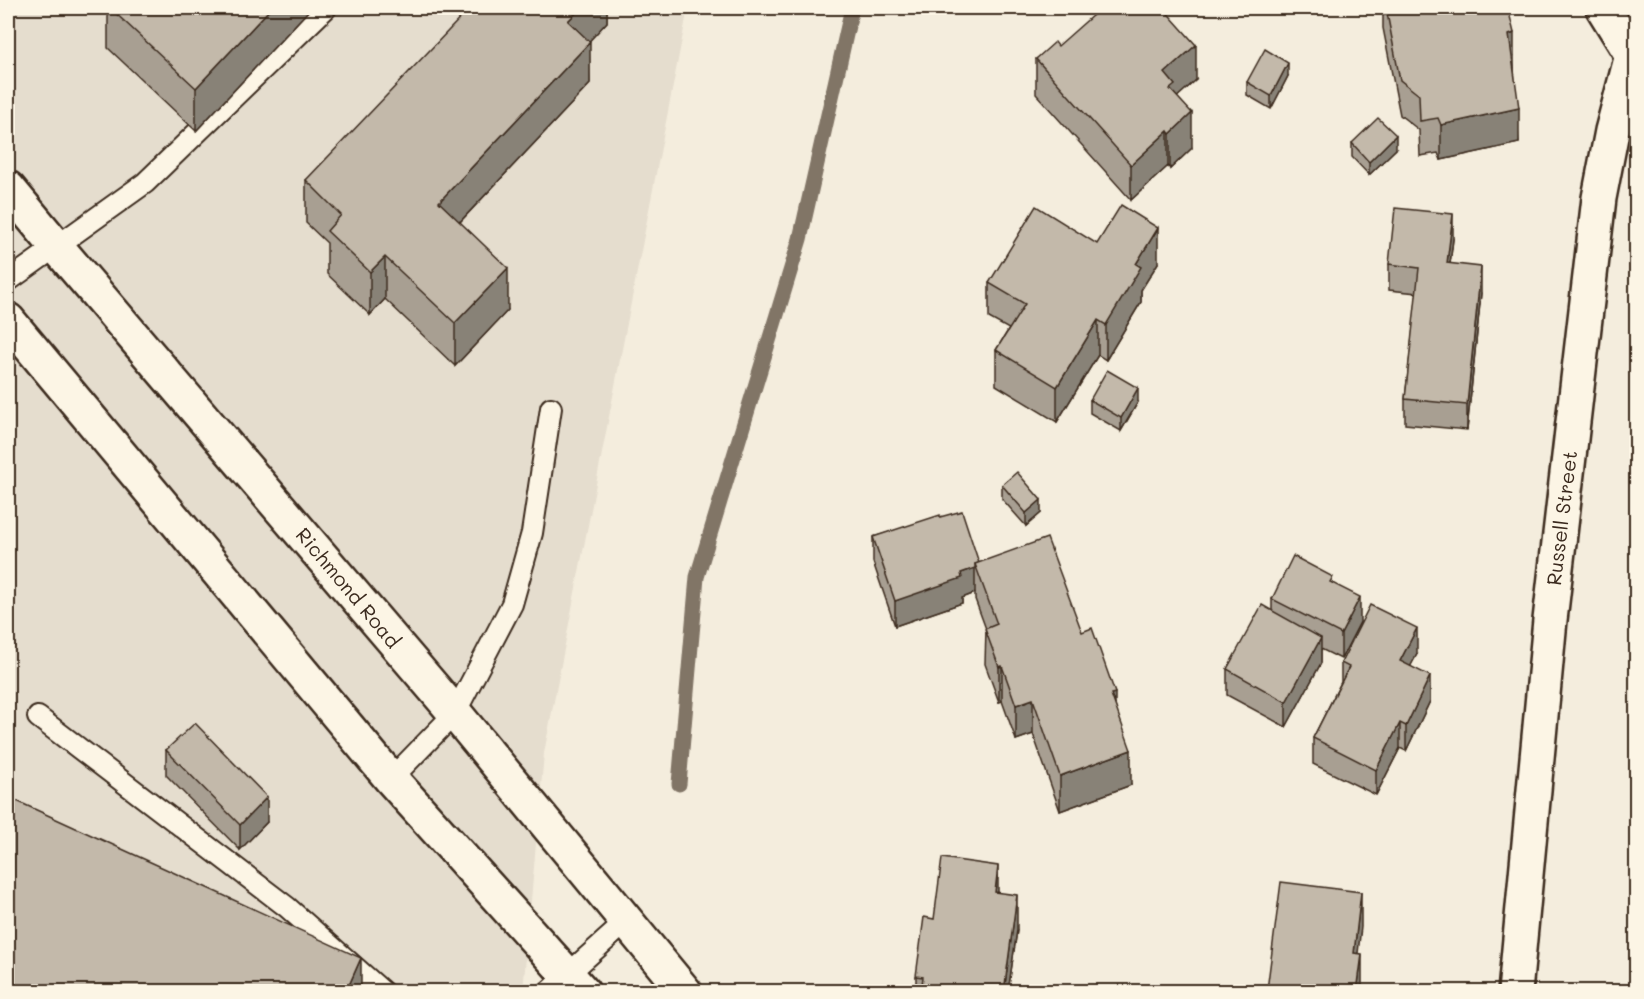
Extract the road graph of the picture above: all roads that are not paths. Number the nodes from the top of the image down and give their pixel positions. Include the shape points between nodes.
1 (326, 8) edge
2 (1603, 8) edge
3 (1634, 52) edge
4 (8, 188) edge
5 (57, 247) junction
6 (8, 281) edge
7 (8, 320) edge
8 (551, 408) dead end
9 (454, 713) junction
10 (38, 717) dead end
11 (392, 779) junction
12 (626, 922) junction
13 (566, 985) edge
14 (383, 992) edge
15 (685, 992) edge
16 (1515, 992) edge

1 - 5 lane via 145,183
2 - 3 main road
3 - 16 main road, Russell Street via 1599,198 1550,620
4 - 5 main road, Richmond Road
5 - 6 lane
5 - 9 main road, Richmond Road
7 - 11 main road
8 - 9 lane via 532,533 512,604
9 - 11 lane
9 - 12 main road, Richmond Road
10 - 14 lane via 287,907
11 - 13 main road
12 - 13 lane
12 - 15 main road, Richmond Road

